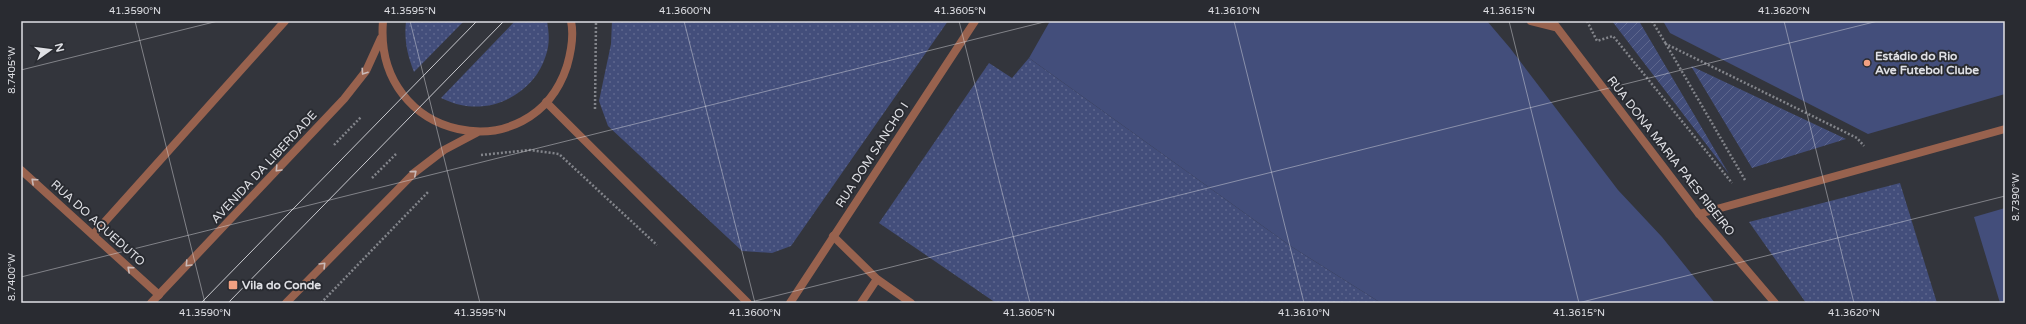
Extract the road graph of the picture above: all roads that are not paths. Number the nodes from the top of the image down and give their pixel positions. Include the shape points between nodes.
1 (285, 21) edge
2 (383, 21) edge
3 (571, 21) edge
4 (976, 21) edge
5 (1531, 21) edge
6 (1554, 24) edge
7 (382, 38) junction
8 (546, 102) junction
9 (2005, 129) edge
10 (479, 132) junction
11 (21, 170) edge
12 (1699, 214) junction
13 (93, 235) junction
14 (833, 236) junction
15 (877, 279) junction
16 (159, 295) junction
17 (151, 303) edge
18 (286, 303) edge
19 (748, 303) edge
20 (790, 303) edge
21 (861, 303) edge
22 (911, 303) edge
23 (1776, 303) edge

1 - 13 street
2 - 7 street
3 - 8 street via 571,53 562,80
4 - 14 street, RUA DOM SANCHO I
5 - 6 street
6 - 12 street, RUA DONA MARIA PAES RIBEIRO
7 - 10 street via 388,69 409,103 435,122 457,130
7 -> 16 street, AVENIDA DA LIBERDADE via 366,71 344,99
8 - 10 street via 526,118 503,128
8 - 19 street
9 - 12 street
18 -> 10 street via 414,173 444,150
13 -> 11 street, RUA DO AQUEDUTO
12 - 23 street, RUA DONA MARIA PAES RIBEIRO
16 -> 13 street, RUA DO AQUEDUTO
14 - 15 street
14 - 20 street, RUA DOM SANCHO I
15 - 21 street
15 - 22 street
16 - 17 street, AVENIDA DA LIBERDADE

